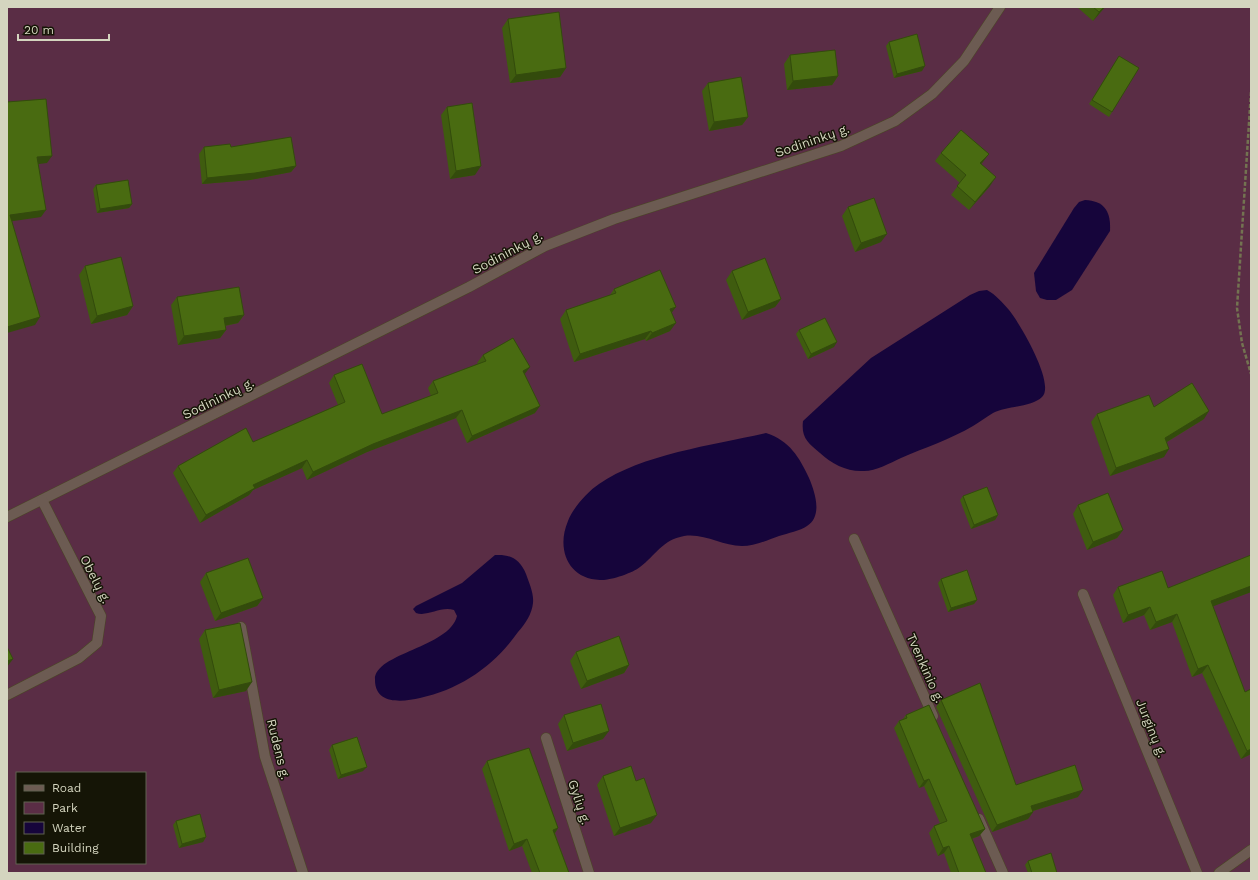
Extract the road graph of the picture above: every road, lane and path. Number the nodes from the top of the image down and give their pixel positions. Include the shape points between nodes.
1 (1000, 7) edge
2 (1251, 92) edge
3 (1251, 374) edge
4 (42, 500) junction
5 (7, 517) edge
6 (854, 539) dead end
7 (1083, 594) dead end
8 (242, 628) edge
9 (7, 695) edge
10 (938, 728) edge
11 (546, 738) dead end
12 (974, 808) edge
13 (1251, 850) edge
14 (303, 873) edge
15 (589, 873) edge
16 (1003, 873) edge
17 (1197, 873) edge
18 (1219, 873) edge

1 - 4 street, Sodininkų g. via 964,61 932,94 895,121 841,146 614,219 544,246 469,287
2 - 3 path via 1237,308 1242,343
4 - 5 street, Sodininkų g.
4 - 9 street, Obelų g. via 101,616 97,643 79,658
6 - 10 street, Tvenkinio g.
7 - 17 street, Jurginų g.
8 - 14 street, Rudens g. via 265,757
11 - 15 street, Gylių g.
12 - 16 street
13 - 18 street

